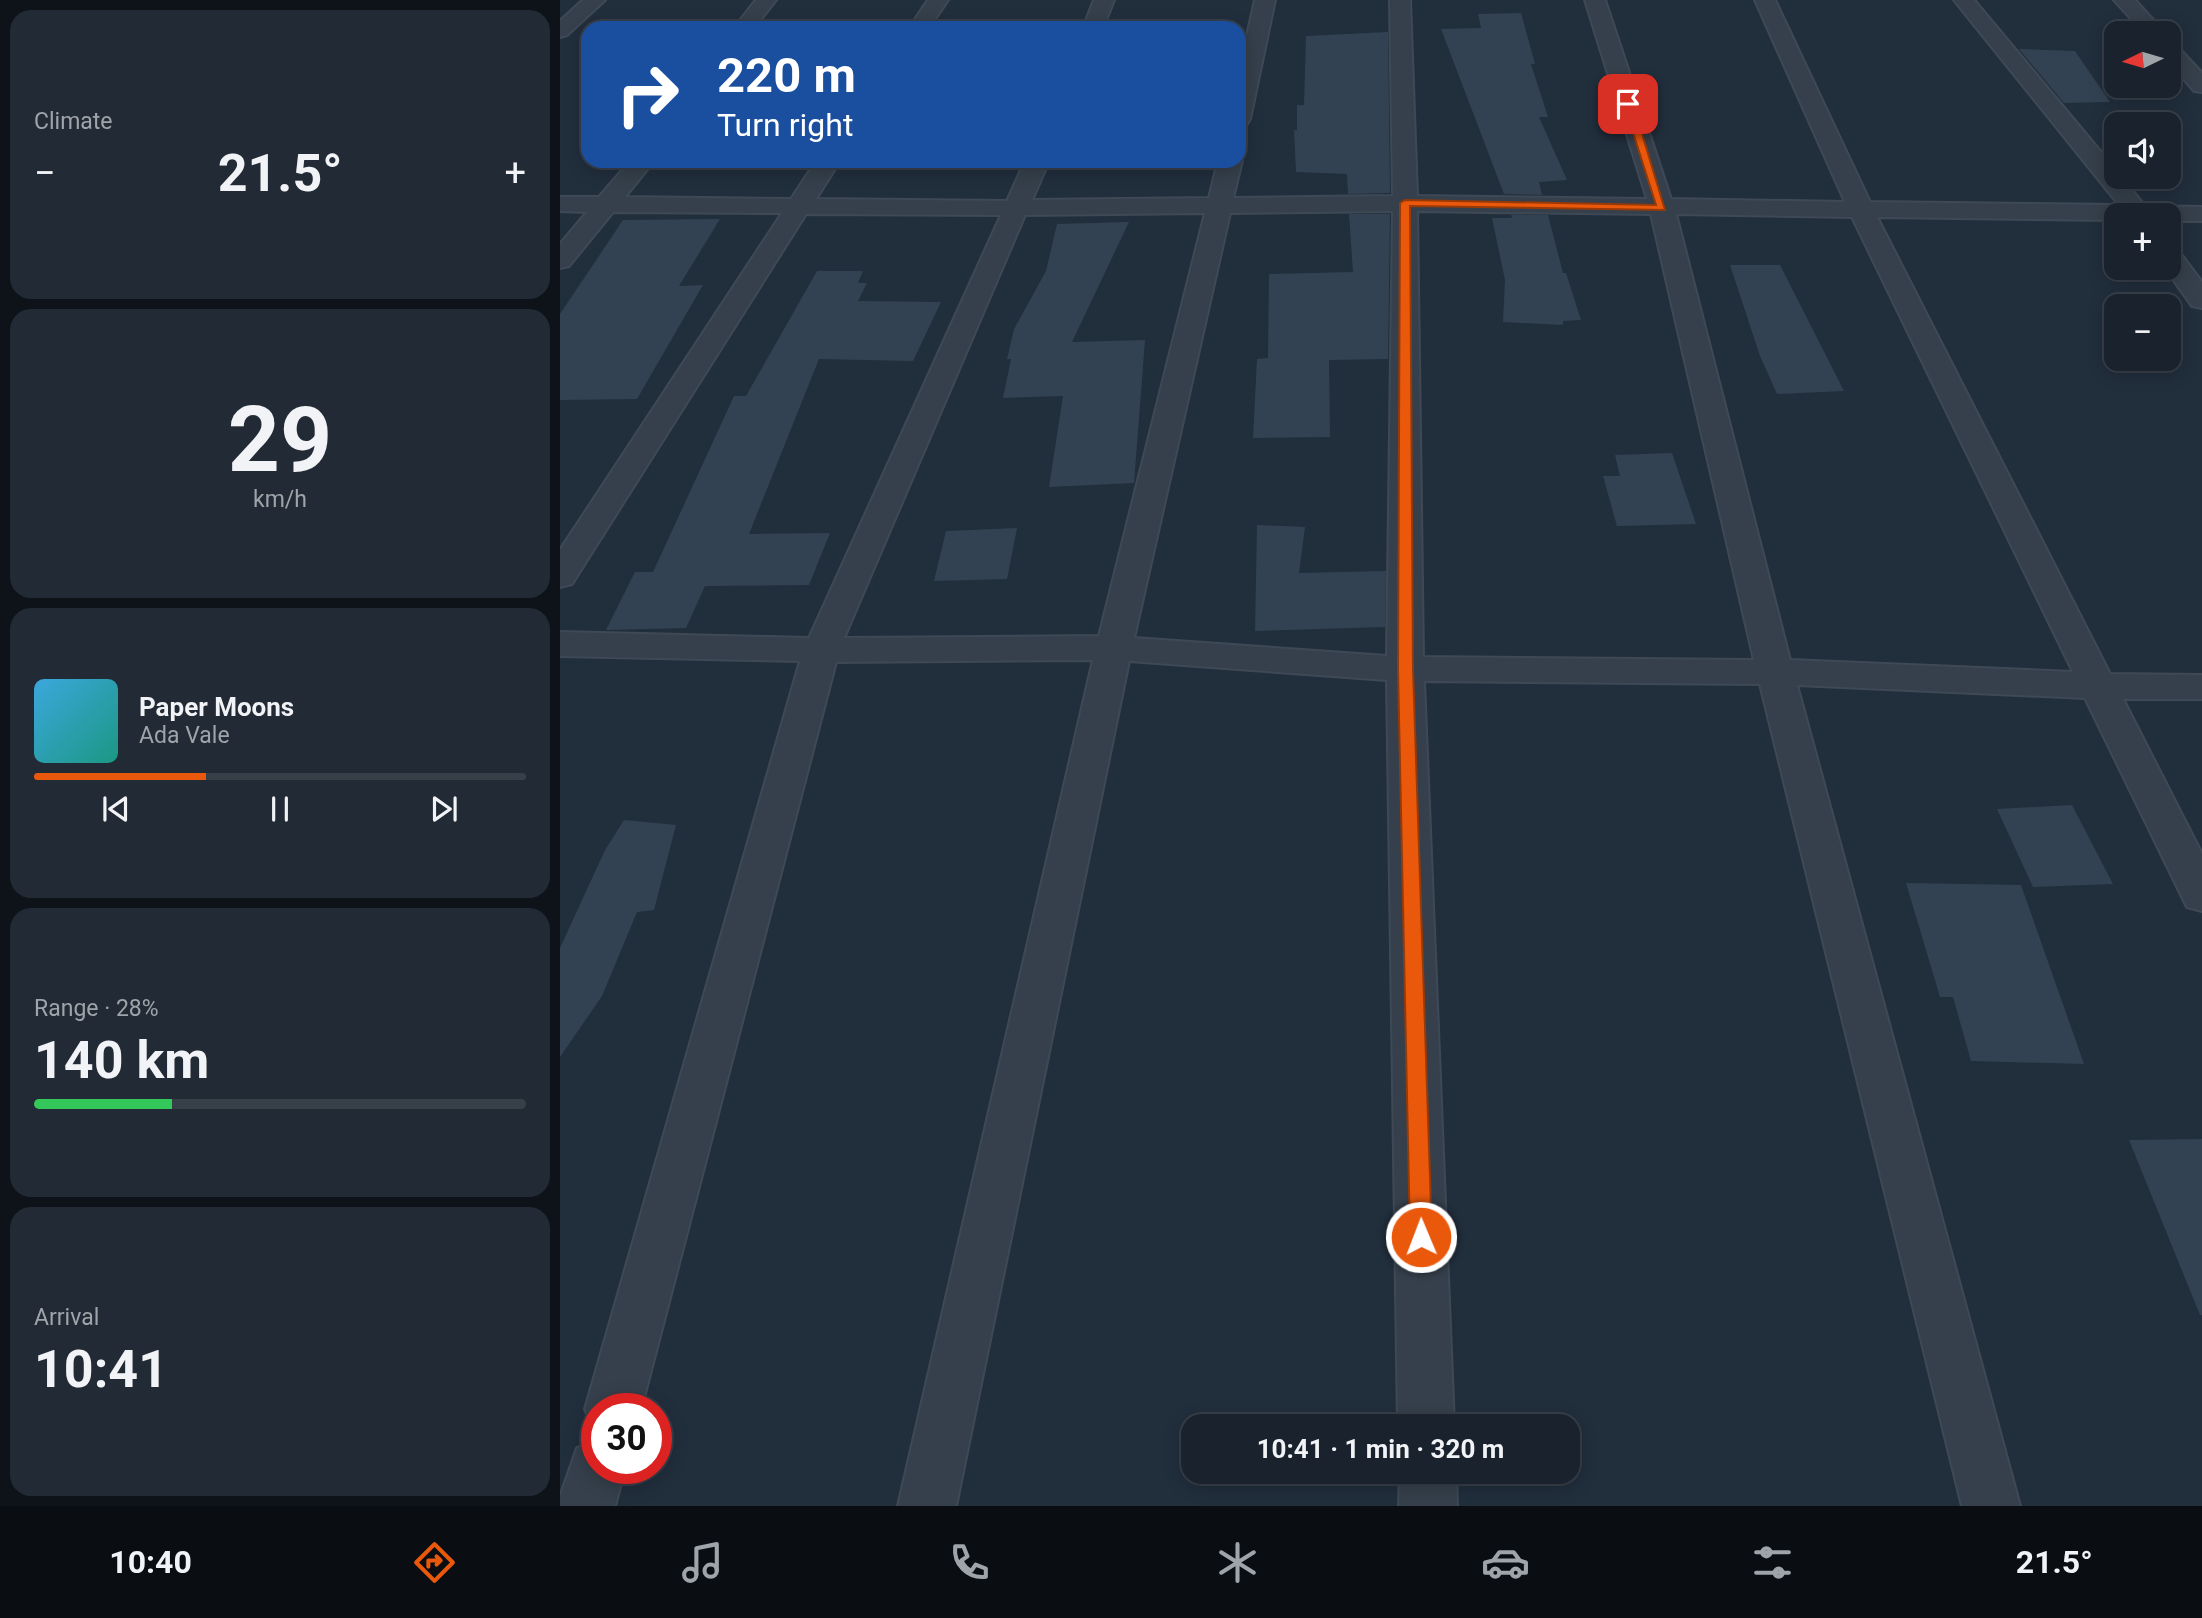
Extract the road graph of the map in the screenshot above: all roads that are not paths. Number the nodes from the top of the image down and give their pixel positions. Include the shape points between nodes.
1 (595, 0) edge
2 (766, 0) edge
3 (938, 0) edge
4 (1104, 0) edge
5 (1265, 0) edge
6 (1400, 0) edge
7 (1595, 0) edge
8 (1765, 0) edge
9 (1964, 0) edge
10 (2124, 0) edge
11 (750, 21) edge
12 (924, 21) edge
13 (1096, 21) edge
14 (2144, 21) edge
15 (560, 32) edge
16 (2181, 63) edge
17 (2202, 86) edge
18 (1246, 87) edge
19 (637, 168) edge
20 (823, 168) edge
21 (1034, 168) edge
22 (1228, 168) edge
23 (1405, 203) junction
24 (2131, 203) edge
25 (560, 204) edge
26 (610, 204) junction
27 (798, 205) junction
28 (1220, 206) junction
29 (1017, 208) junction
30 (1662, 208) junction
31 (1860, 208) junction
32 (2104, 212) edge
33 (2181, 214) edge
34 (2202, 214) edge
35 (560, 260) edge
36 (2181, 272) edge
37 (2202, 300) edge
38 (560, 576) edge
39 (560, 644) edge
40 (1114, 648) junction
41 (821, 650) junction
42 (1405, 669) junction
43 (1775, 672) junction
44 (2099, 686) junction
45 (2202, 687) edge
46 (2202, 895) edge
47 (617, 1393) edge
48 (1426, 1414) edge
49 (592, 1484) edge
50 (1428, 1484) edge
51 (586, 1506) edge
52 (927, 1506) edge
53 (1429, 1506) edge
54 (1992, 1506) edge

1 - 15 street
2 - 11 street
3 - 12 street
4 - 13 street
5 - 18 street
6 - 23 street
7 - 30 street
8 - 31 street
9 - 24 street
10 - 14 street
16 - 17 street
19 - 26 street
20 - 27 street
21 - 29 street
22 - 28 street
23 - 28 street
23 - 30 street
23 - 42 street
25 - 26 street
26 - 27 street
26 - 35 street
27 - 29 street
27 - 38 street
28 - 29 street
28 - 40 street
29 - 41 street
30 - 31 street
30 - 43 street
31 - 32 street
31 - 44 street
33 - 34 street
36 - 37 street
39 - 41 street
40 - 41 street
40 - 42 street
40 - 52 street
41 - 47 street
42 - 43 street
42 - 48 street
43 - 44 street
43 - 54 street
44 - 45 street
44 - 46 street
49 - 51 street
50 - 53 street

